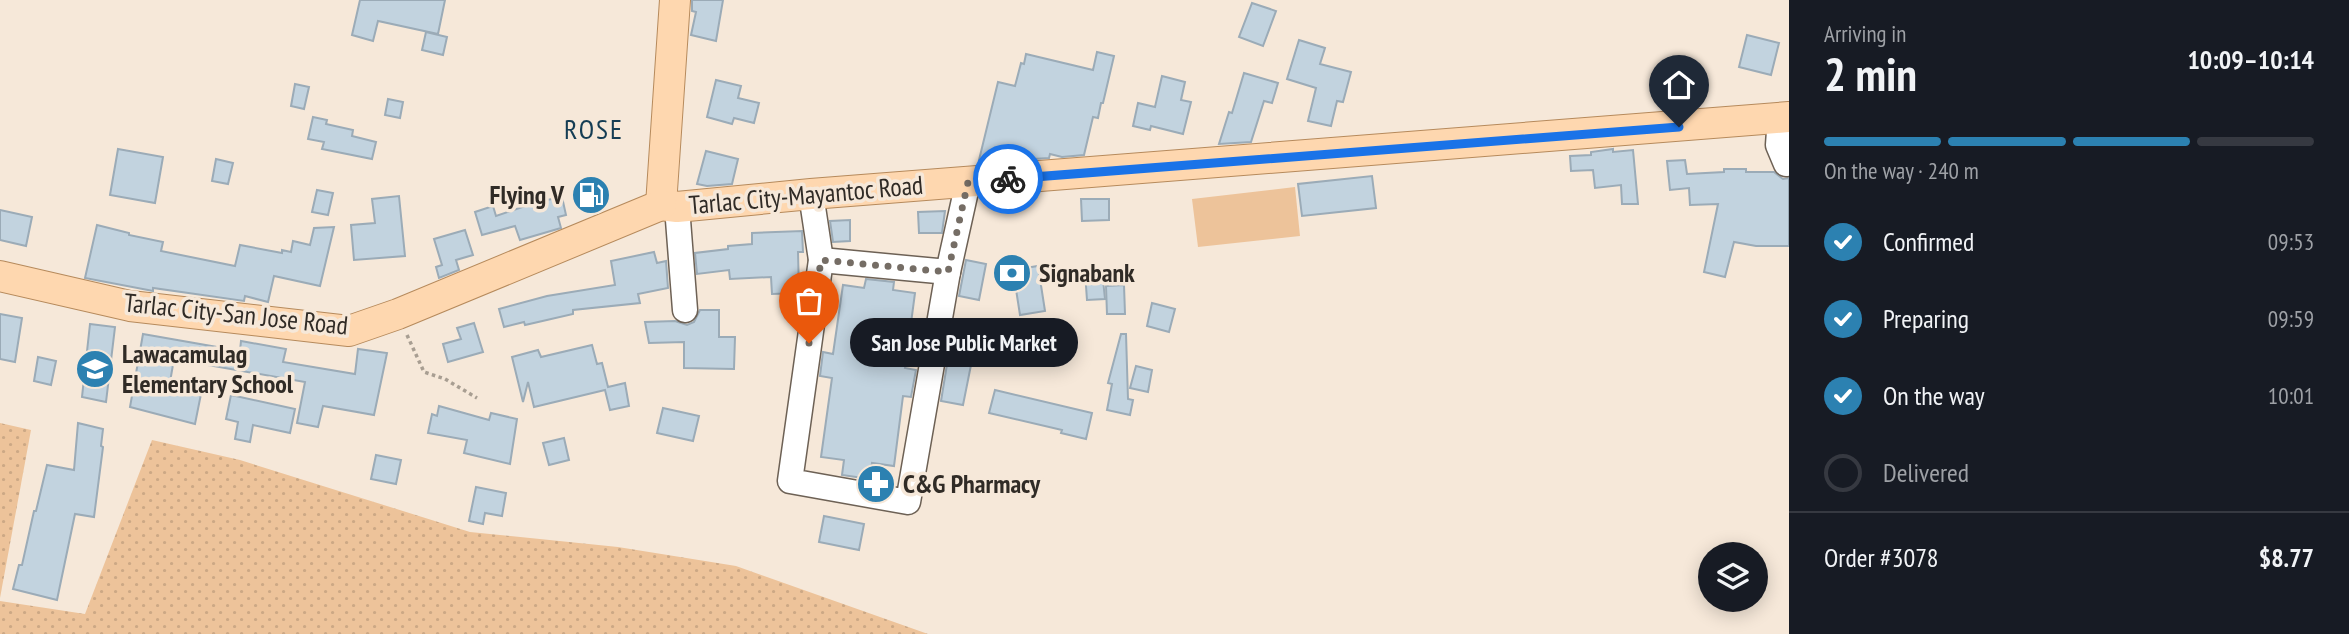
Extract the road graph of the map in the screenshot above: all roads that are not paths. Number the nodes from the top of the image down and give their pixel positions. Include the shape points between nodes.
1 (675, 0) edge
2 (1784, 117) edge
3 (1786, 163) dead end
4 (968, 182) junction
5 (811, 194) junction
6 (669, 206) junction
7 (821, 260) junction
8 (948, 272) junction
9 (0, 276) edge
10 (685, 310) dead end

1 - 6 main road
2 - 3 lane via 1778,145
2 - 4 main road, Tarlac City-Mayantoc Road
4 - 5 main road, Tarlac City-Mayantoc Road
4 - 8 lane
5 - 6 main road, Tarlac City-Mayantoc Road
5 - 7 lane
6 - 9 main road, Tarlac City-San Jose Road via 349,331 130,306
6 - 10 lane
7 - 8 lane
7 - 8 lane via 790,481 908,502

